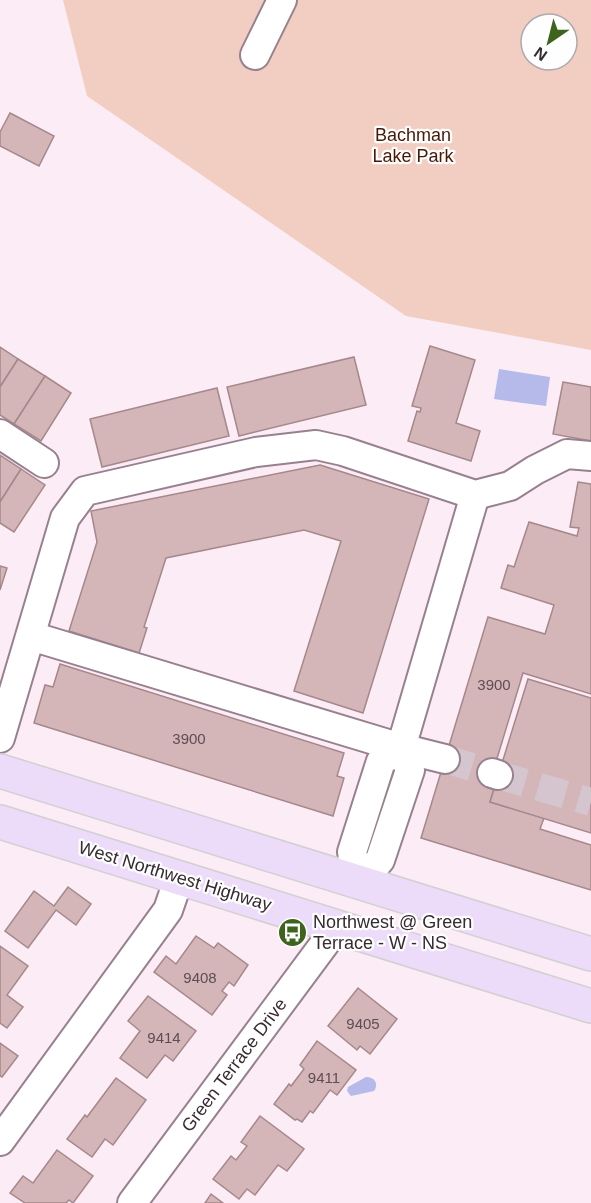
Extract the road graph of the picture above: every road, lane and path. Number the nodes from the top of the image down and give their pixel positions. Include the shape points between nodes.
1 (282, 0) edge
2 (255, 54) dead end
3 (0, 434) edge
4 (591, 456) edge
5 (44, 463) dead end
6 (475, 495) junction
7 (32, 636) junction
8 (0, 738) edge
9 (401, 748) junction
10 (445, 759) tunnel mouth
11 (0, 771) edge
12 (0, 822) edge
13 (179, 878) junction
14 (359, 883) junction
15 (337, 927) junction
16 (591, 954) edge
17 (591, 1006) edge
18 (0, 1141) edge
19 (132, 1203) edge

1 - 2 street
3 - 5 street
4 - 6 street via 567,454 510,486
6 - 7 street via 316,445 256,452 85,491 65,518
6 - 9 street
7 - 8 street
7 - 9 street
9 - 10 street
9 - 14 street via 381,761 352,852
11 - 14 main road
12 - 13 main road, West Northwest Highway
13 - 15 main road, West Northwest Highway
13 - 18 street via 168,910
14 - 15 main road
14 - 16 main road
15 - 17 main road, West Northwest Highway
15 - 19 street, Green Terrace Drive

